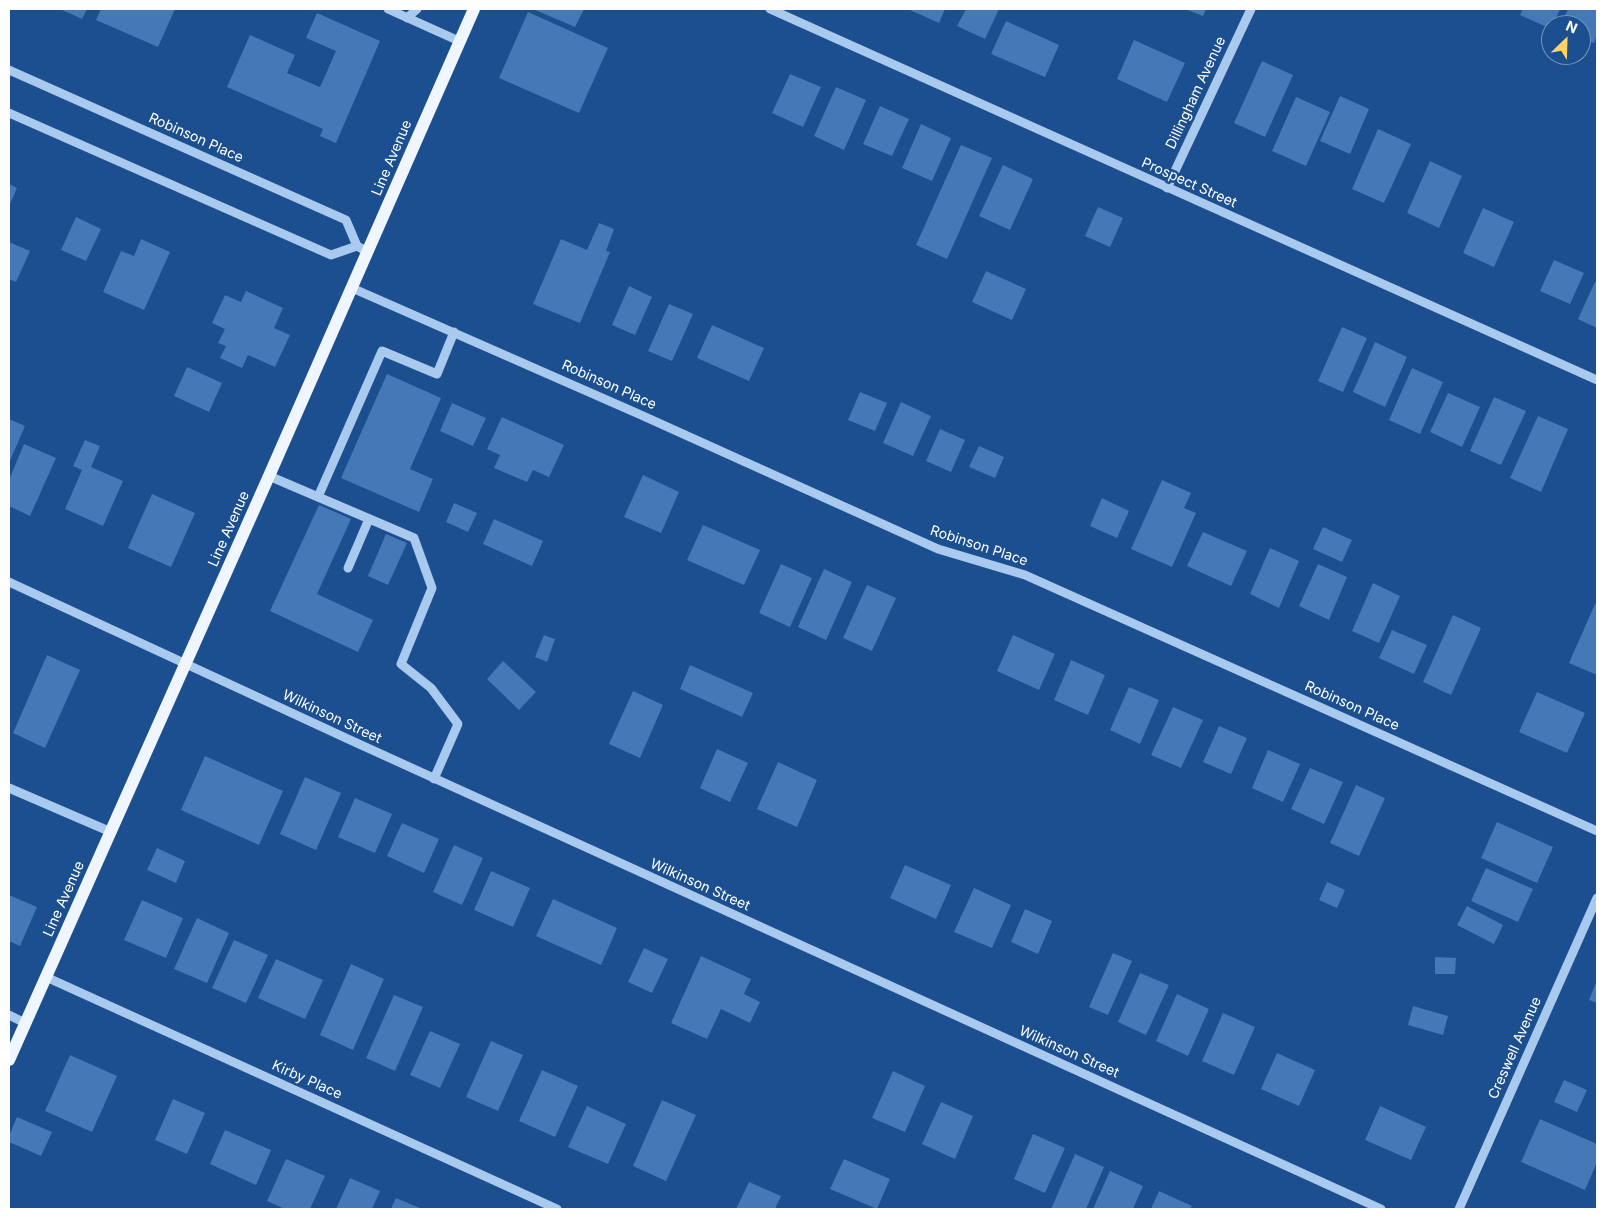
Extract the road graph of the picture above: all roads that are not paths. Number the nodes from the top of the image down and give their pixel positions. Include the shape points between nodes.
1 (388, 9) edge
2 (417, 9) edge
3 (474, 9) edge
4 (770, 9) edge
5 (1251, 9) edge
6 (407, 18) junction
7 (459, 41) junction
8 (9, 70) edge
9 (9, 113) edge
10 (1167, 188) junction
11 (363, 249) junction
12 (352, 288) junction
13 (454, 332) junction
14 (1597, 380) edge
15 (269, 476) junction
16 (318, 497) junction
17 (369, 519) junction
18 (348, 568) dead end
19 (9, 582) edge
20 (186, 664) junction
21 (434, 779) junction
22 (9, 788) edge
23 (1597, 831) edge
24 (111, 832) junction
25 (1597, 898) edge
26 (46, 977) junction
27 (9, 1015) edge
28 (25, 1023) junction
29 (9, 1060) edge
30 (557, 1209) edge
31 (1381, 1209) edge
32 (1459, 1209) edge

1 - 6 street
2 - 6 street
3 - 7 main road, Line Avenue
4 - 10 street, Prospect Street
5 - 10 street, Dillingham Avenue
6 - 7 street
7 - 11 main road, Line Avenue
8 - 11 street, Robinson Place via 346,220
9 - 11 street via 332,255
10 - 14 street, Prospect Street
11 - 12 main road, Line Avenue
12 - 13 street, Robinson Place
12 - 15 main road, Line Avenue
13 - 16 street via 437,374 382,351
13 - 23 street, Robinson Place via 938,549 1025,575
15 - 16 street
15 - 20 main road, Line Avenue
16 - 17 street
17 - 18 street
17 - 21 street via 414,538 432,588 400,664 430,688 458,724
19 - 20 street, Wilkinson Street
20 - 21 street, Wilkinson Street
20 - 24 main road, Line Avenue
21 - 31 street, Wilkinson Street
22 - 24 street
24 - 26 main road, Line Avenue
25 - 32 street, Creswell Avenue
26 - 28 main road, Line Avenue
26 - 30 street, Kirby Place
27 - 28 street
28 - 29 main road, Line Avenue

